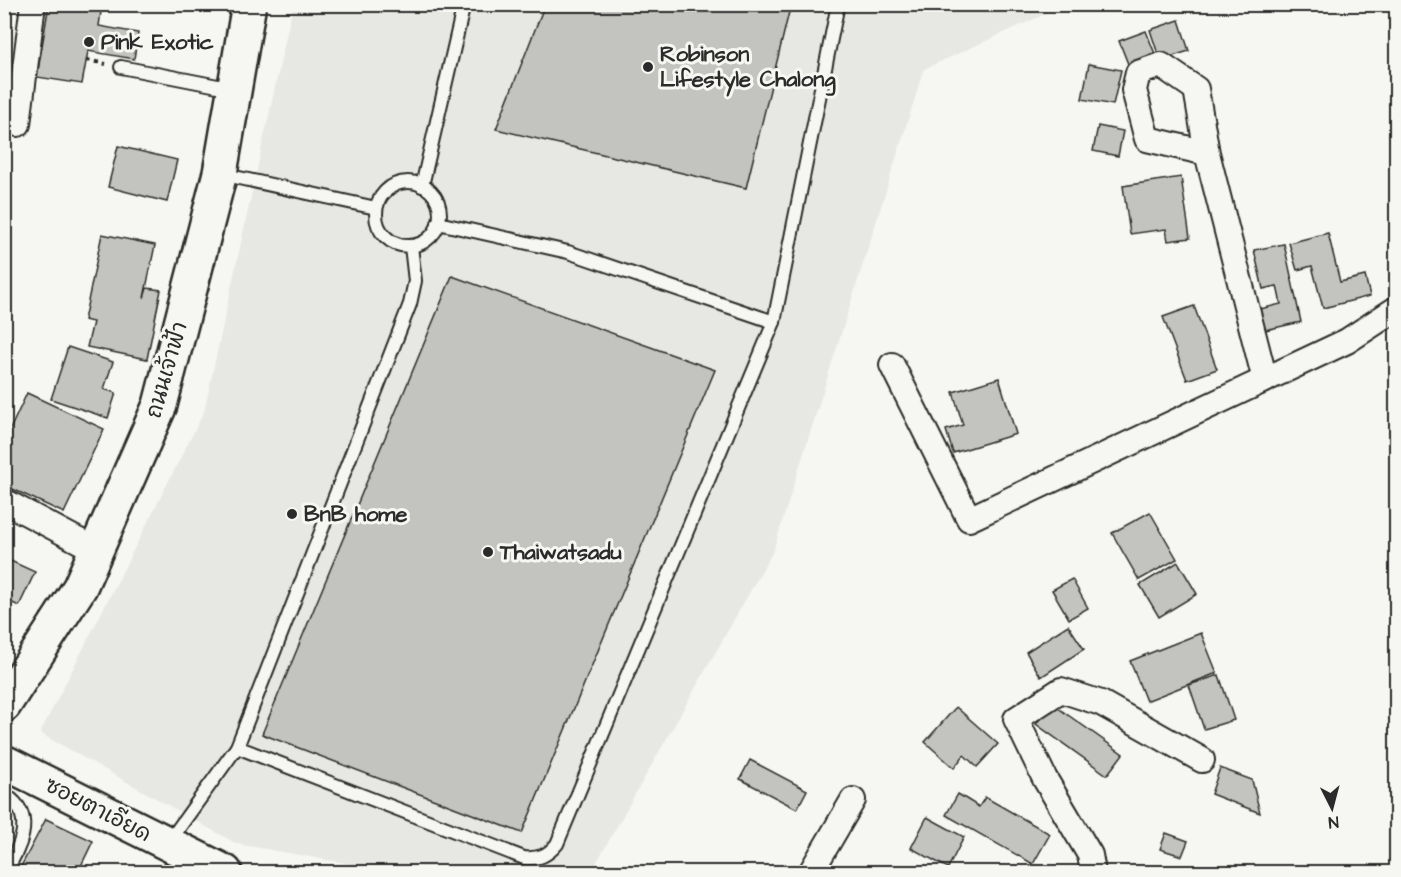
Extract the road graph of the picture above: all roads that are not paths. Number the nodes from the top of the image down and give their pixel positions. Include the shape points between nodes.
1 (33, 4) edge
2 (249, 4) edge
3 (464, 4) edge
4 (838, 4) edge
5 (122, 67) dead end
6 (234, 90) junction
7 (18, 124) dead end
8 (1207, 153) dead end
9 (220, 173) junction
10 (422, 186) junction
11 (376, 208) junction
12 (438, 223) junction
13 (411, 246) junction
14 (1396, 309) edge
15 (774, 322) junction
16 (892, 365) dead end
17 (1264, 380) junction
18 (4, 501) edge
19 (96, 549) junction
20 (4, 705) edge
21 (237, 747) junction
22 (1202, 760) dead end
23 (4, 762) edge
24 (4, 799) edge
25 (853, 800) dead end
26 (167, 844) junction
27 (5, 873) edge
28 (225, 873) edge
29 (811, 873) edge
30 (1093, 873) edge

1 - 7 street
2 - 6 main road, ถนนเจ้าฟ้า
3 - 10 lane
4 - 15 lane
5 - 6 lane
6 - 9 main road, ถนนเจ้าฟ้า
8 - 17 street
9 - 11 lane
9 - 19 main road, ถนนเจ้าฟ้า via 160,405
10 - 11 lane via 393,186
10 - 12 lane via 437,202
11 - 13 lane via 384,236
12 - 13 lane via 428,238
12 - 15 lane via 568,252
13 - 21 lane via 415,281 410,304
14 - 17 street via 1347,341
15 - 21 lane via 551,852 524,858
16 - 17 street via 969,519
18 - 19 street
19 - 20 main road, ถนนเจ้าฟ้า via 80,586
21 - 26 lane
22 - 30 street via 1101,703 1061,690 1016,719 1045,779 1090,855
23 - 26 main road, ซอยตาเอียด
24 - 27 lane via 19,805 24,834
25 - 29 street
26 - 28 main road, ซอยตาเอียด

